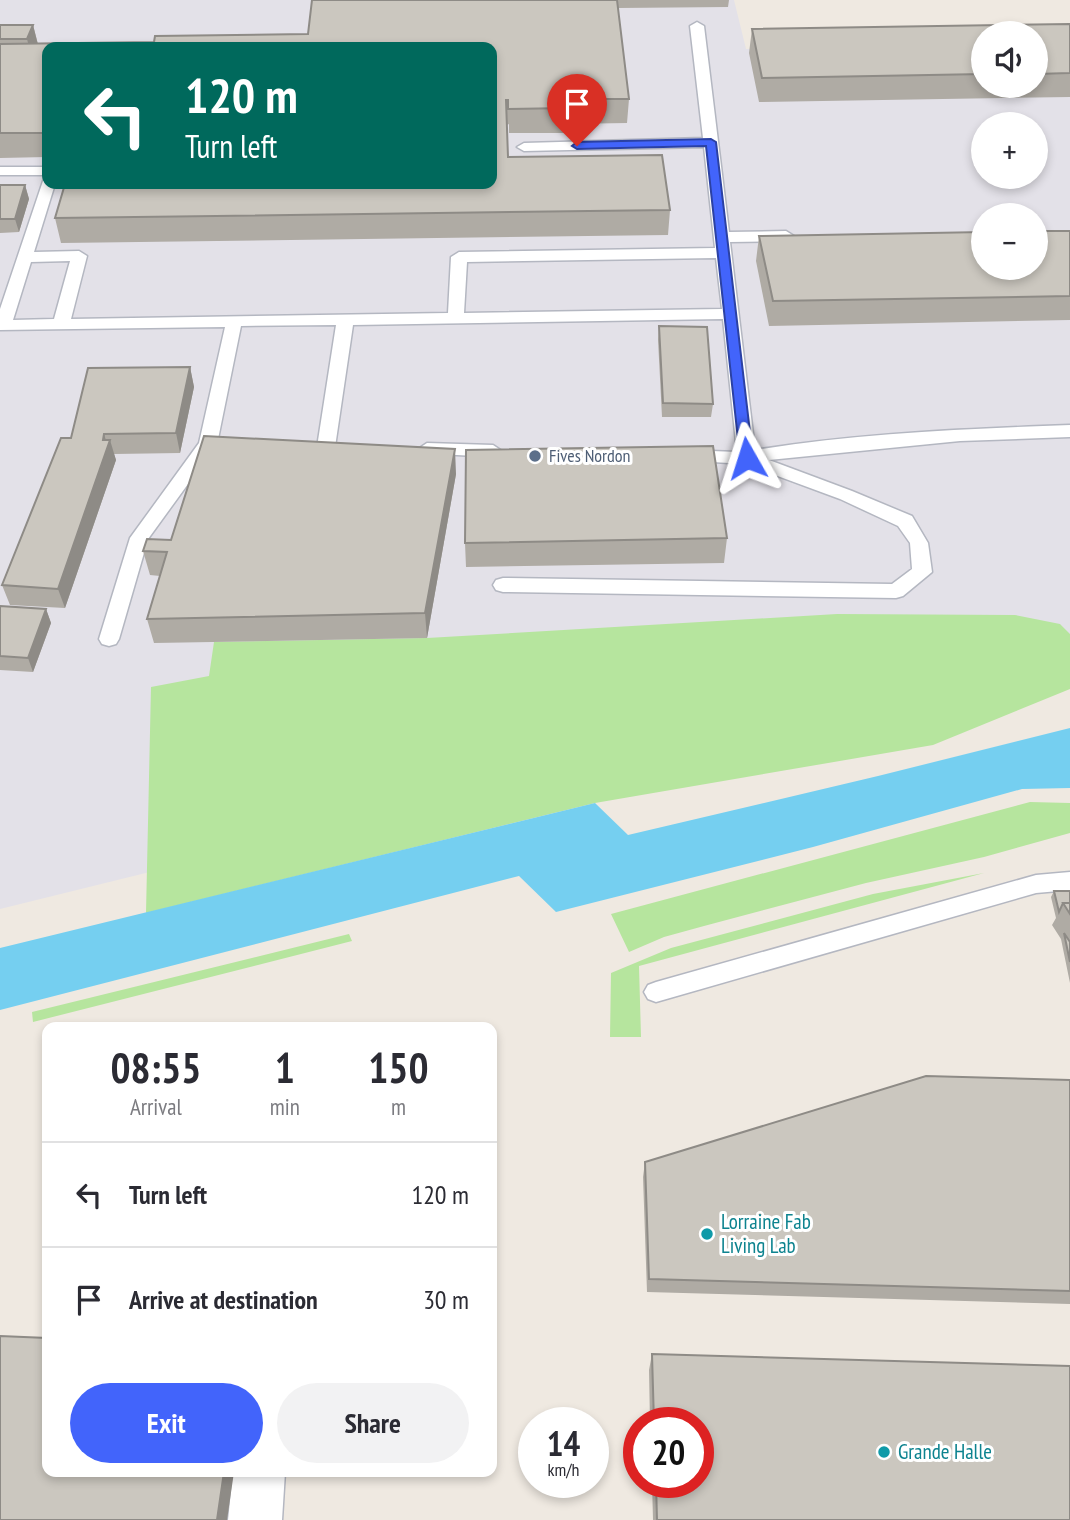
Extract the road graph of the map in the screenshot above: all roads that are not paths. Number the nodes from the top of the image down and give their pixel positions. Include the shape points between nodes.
1 (697, 26) dead end
2 (711, 142) junction
3 (524, 147) dead end
4 (0, 171) edge
5 (42, 171) edge
6 (46, 189) edge
7 (804, 236) edge
8 (722, 245) junction
9 (25, 257) junction
10 (730, 314) junction
11 (456, 318) junction
12 (345, 320) junction
13 (234, 322) junction
14 (61, 324) junction
15 (2, 325) edge
16 (1070, 431) edge
17 (326, 447) edge
18 (407, 449) edge
19 (516, 452) edge
20 (665, 456) edge
21 (747, 458) junction
22 (503, 585) dead end
23 (109, 639) dead end
24 (1070, 881) edge
25 (656, 992) dead end
26 (259, 1477) edge
27 (255, 1520) edge

1 - 2 lane
2 - 3 lane
2 - 8 lane
4 - 5 lane
6 - 9 lane
7 - 8 lane
8 - 10 lane
8 - 11 lane via 459,257
9 - 14 lane via 79,257
9 - 15 lane
10 - 11 lane
10 - 21 lane
11 - 12 lane
12 - 13 lane
12 - 17 lane
13 - 14 lane
13 - 23 lane via 215,444 139,538
14 - 15 lane
16 - 21 lane via 960,435
18 - 19 lane
20 - 21 lane
21 - 22 lane via 905,521 919,543 922,572 896,591
24 - 25 lane via 1036,884
26 - 27 street

